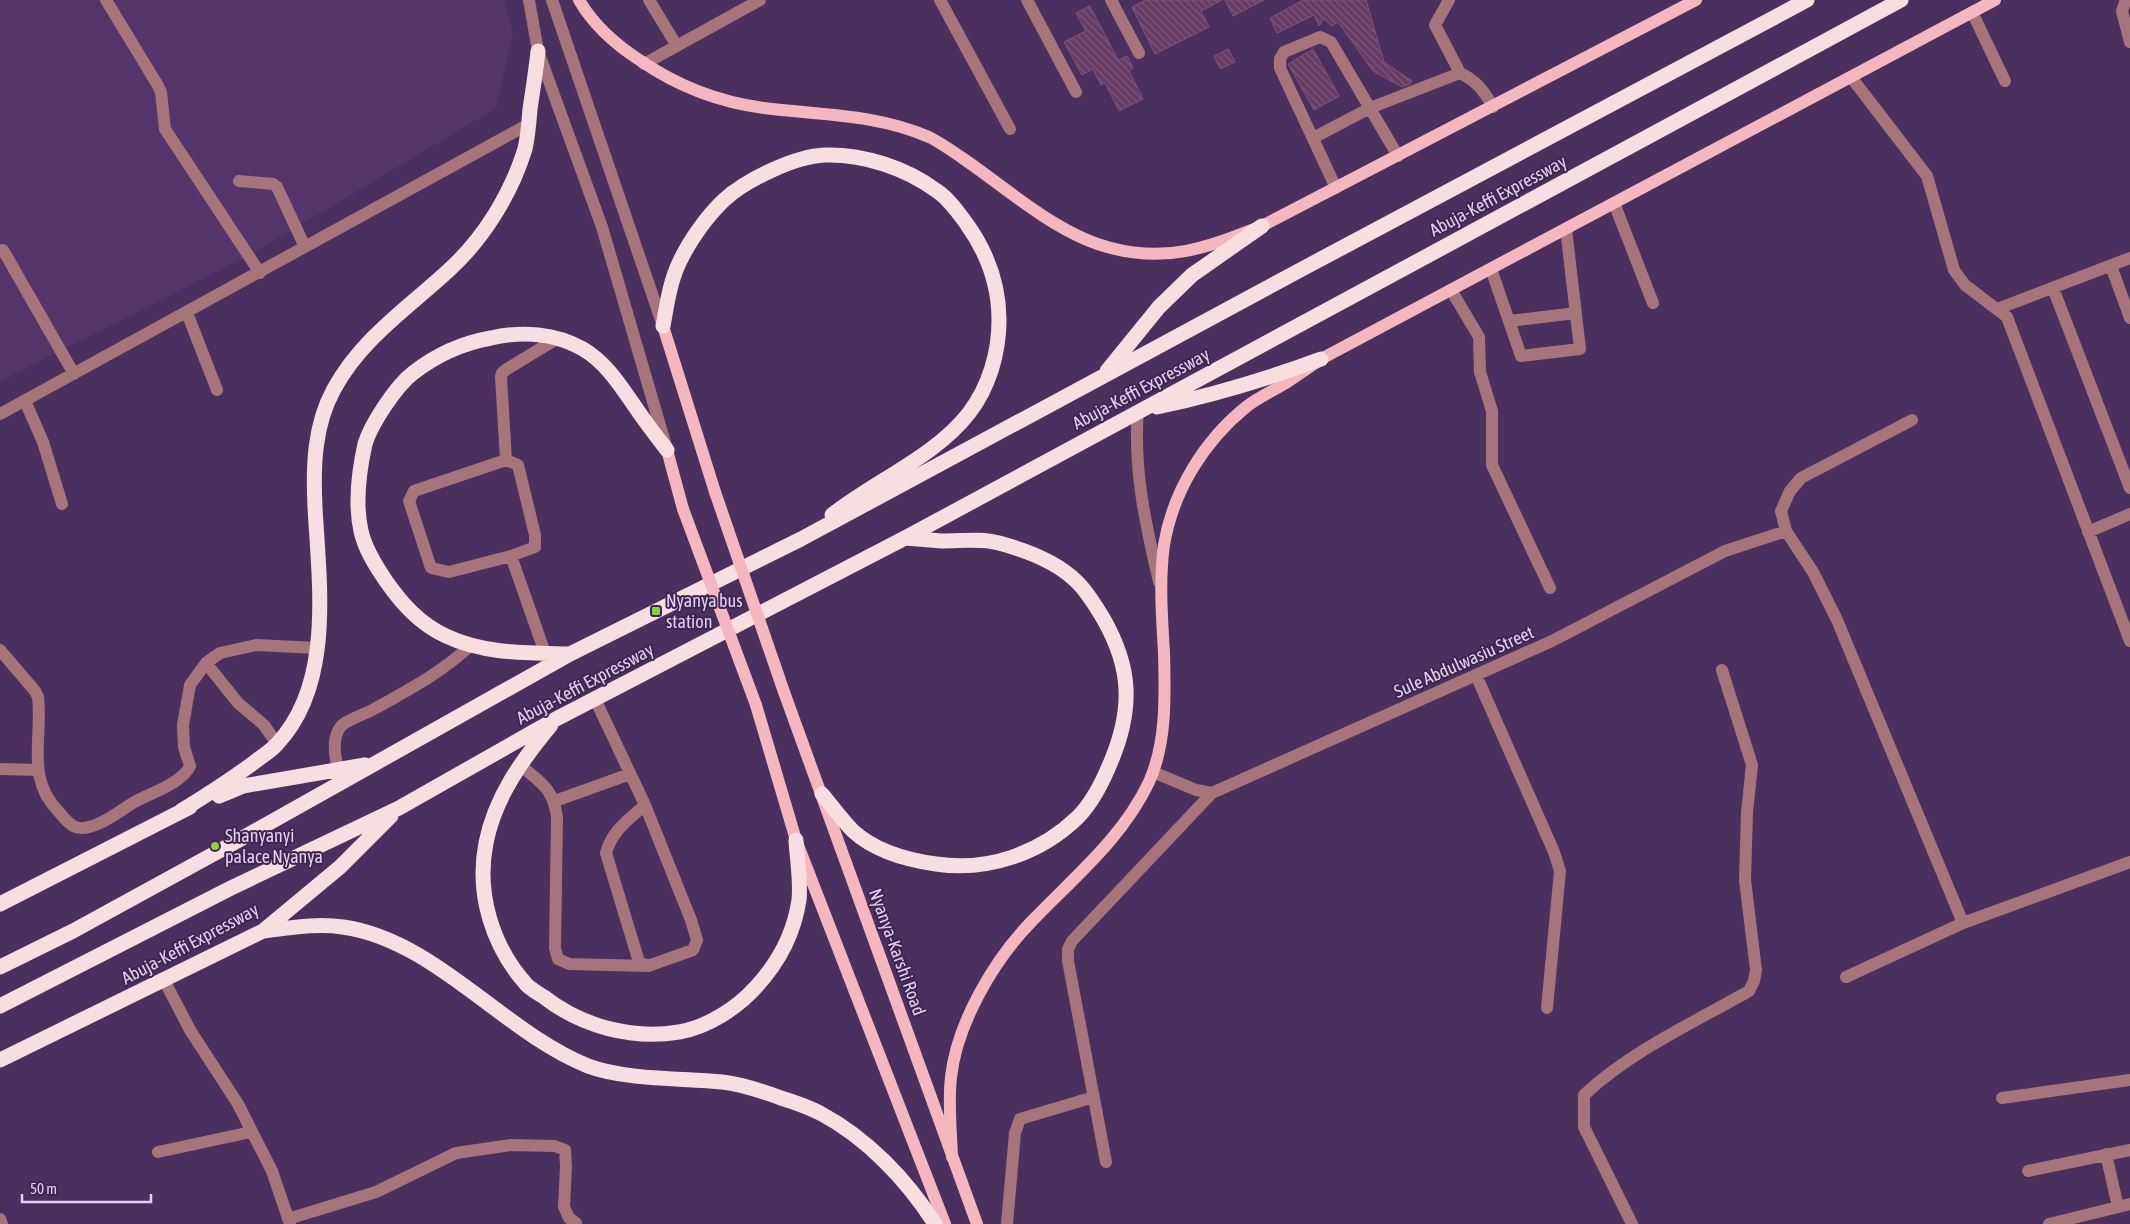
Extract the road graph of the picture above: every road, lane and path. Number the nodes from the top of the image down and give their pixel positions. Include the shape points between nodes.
1 (106, 0) edge
2 (529, 0) edge
3 (552, 0) edge
4 (579, 0) edge
5 (649, 0) edge
6 (760, 0) edge
7 (940, 0) edge
8 (1027, 0) edge
9 (1112, 0) edge
10 (1449, 0) edge
11 (1696, 0) edge
12 (1807, 0) edge
13 (1901, 0) edge
14 (1995, 0) edge
15 (2126, 0) edge
16 (1972, 12) junction
17 (2130, 42) edge
18 (677, 46) junction
19 (538, 51) junction
20 (1139, 53) dead end
21 (644, 64) junction
22 (1460, 73) junction
23 (1851, 77) junction
24 (2005, 81) dead end
25 (1076, 92) dead end
26 (1493, 107) junction
27 (1370, 108) junction
28 (529, 124) junction
29 (1010, 129) dead end
30 (1313, 138) junction
31 (1398, 156) junction
32 (239, 181) dead end
33 (1336, 188) junction
34 (1614, 203) junction
35 (1262, 226) junction
36 (1566, 229) junction
37 (305, 247) junction
38 (3, 250) dead end
39 (2130, 258) edge
40 (2110, 266) junction
41 (1491, 268) junction
42 (260, 273) junction
43 (2052, 288) junction
44 (1451, 290) junction
45 (1653, 303) dead end
46 (1996, 309) junction
47 (187, 312) junction
48 (1576, 313) junction
49 (2130, 318) edge
50 (1509, 321) junction
51 (662, 326) junction
52 (558, 338) junction
53 (1321, 359) junction
54 (74, 374) junction
55 (1104, 376) junction
56 (217, 390) dead end
57 (25, 401) junction
58 (1138, 412) junction
59 (0, 414) edge
60 (1912, 420) dead end
61 (667, 450) junction
62 (506, 460) junction
63 (2130, 488) edge
64 (62, 504) dead end
65 (2130, 514) edge
66 (1786, 531) junction
67 (2088, 532) junction
68 (905, 538) junction
69 (801, 539) junction
70 (511, 556) junction
71 (1550, 588) dead end
72 (1161, 589) junction
73 (2130, 641) edge
74 (472, 644) junction
75 (317, 648) junction
76 (0, 650) edge
77 (544, 653) junction
78 (570, 654) junction
79 (206, 662) junction
80 (1722, 670) dead end
81 (1476, 675) junction
82 (595, 699) junction
83 (556, 719) junction
84 (277, 744) junction
85 (373, 764) junction
86 (520, 765) junction
87 (0, 769) edge
88 (338, 769) junction
89 (38, 770) junction
90 (1153, 772) junction
91 (630, 774) junction
92 (1212, 793) junction
93 (822, 794) junction
94 (555, 801) junction
95 (645, 805) junction
96 (399, 808) junction
97 (181, 811) junction
98 (796, 840) junction
99 (2130, 862) edge
100 (0, 904) edge
101 (1963, 923) junction
102 (262, 931) junction
103 (648, 966) junction
104 (0, 967) edge
105 (1846, 977) dead end
106 (164, 980) junction
107 (0, 1006) edge
108 (1547, 1008) dead end
109 (0, 1060) edge
110 (2130, 1080) edge
111 (1094, 1097) junction
112 (2002, 1098) dead end
113 (251, 1132) junction
114 (2130, 1150) edge
115 (158, 1152) dead end
116 (2106, 1154) junction
117 (952, 1157) junction
118 (1106, 1162) dead end
119 (2028, 1171) dead end
120 (2124, 1206) edge
121 (0, 1219) edge
122 (289, 1222) edge
123 (576, 1223) dead end
124 (2, 1224) edge
125 (935, 1224) edge
126 (945, 1224) edge
127 (977, 1224) edge
128 (1007, 1224) edge
129 (1632, 1224) edge
130 (2049, 1224) edge

1 - 42 street via 161,92 165,129
2 - 19 street
3 - 51 street
4 - 21 main road via 600,29 622,50
5 - 18 street
6 - 18 street
7 - 29 street
8 - 25 street
9 - 20 street
10 - 22 street via 1435,25
11 - 26 main road
12 - 55 highway, Abuja-Keffi Expressway
13 - 58 highway, Abuja-Keffi Expressway
14 - 16 main road
15 - 17 street via 2122,11
16 - 23 main road
16 - 24 street
18 - 21 street
19 - 28 highway
19 - 61 street via 602,227
21 - 35 main road via 668,79 724,100 762,108 876,120 931,138 1061,228 1109,248 1148,255 1181,253 1217,244
22 - 26 street via 1473,79 1484,90
22 - 27 street
23 - 34 main road
23 - 46 street via 1927,176 1954,270 1965,285
26 - 31 main road
27 - 30 street
27 - 30 street via 1326,38 1320,37 1284,52 1280,68
27 - 31 street
28 - 37 street
28 - 75 highway via 514,178 476,241 451,269 373,336 333,390 315,450 319,588
30 - 33 street
31 - 33 main road
32 - 37 street via 277,187
33 - 35 main road
34 - 36 main road
34 - 45 street
35 - 55 highway via 1192,275 1165,300
36 - 41 main road
36 - 48 street
37 - 42 street
38 - 54 street
39 - 40 street
40 - 43 street
40 - 49 street
41 - 44 main road
41 - 50 street
42 - 47 street
43 - 46 street
43 - 63 street
44 - 53 main road
44 - 71 street via 1479,338 1480,372 1492,412 1492,465
46 - 67 street via 2006,317
47 - 54 street
47 - 56 street
48 - 50 street
48 - 50 street via 1580,349 1521,356
51 - 69 highway via 673,279 695,235 725,200 768,172 796,160 823,155 856,157 912,175 938,192 957,210 975,236 996,286 999,308 995,356 981,394 956,428 935,446 852,498
51 - 93 main road, Nyanya-Karshi Road, bridge via 715,492
52 - 61 highway via 602,364
52 - 62 street via 502,373
52 - 74 highway via 505,335 471,342 439,356 412,374 390,397 366,443 358,488 360,529 366,549 399,600 421,622 446,636
53 - 58 highway via 1272,378
53 - 72 main road via 1248,406 1215,435 1190,472 1175,504 1164,544
54 - 57 street
55 - 69 highway, Abuja-Keffi Expressway
57 - 59 street
57 - 64 street
58 - 68 highway, Abuja-Keffi Expressway
58 - 72 street via 1138,469 1146,525
60 - 66 street via 1801,478 1790,491 1781,511
61 - 98 main road, bridge via 683,509 756,705
62 - 70 street via 518,465 535,535 535,547
62 - 70 street via 414,491 409,501 430,568 449,572
65 - 67 street
66 - 81 street, Sule Abdulwasiu Street via 1725,551 1552,641
66 - 101 street via 1813,572 1837,620
67 - 73 street
68 - 82 highway, Abuja-Keffi Expressway
68 - 93 highway via 998,542 1050,563 1076,580 1100,612 1121,659 1126,689 1118,743 1104,778 1079,816 1054,837 991,864 953,867 906,858 879,848 853,831
69 - 78 highway, Abuja-Keffi Expressway
70 - 77 street
72 - 90 main road via 1165,687 1162,738
74 - 77 highway via 507,652
74 - 88 street via 453,662 342,725 334,750
75 - 79 street via 256,644 220,652
75 - 84 highway via 310,692
76 - 89 street via 38,697
77 - 78 highway
78 - 85 highway, Abuja-Keffi Expressway
79 - 84 street via 238,703 264,726
79 - 89 street via 190,685 183,726 184,747 190,766 187,772 162,789 104,821 83,828 74,827 52,805 39,782
80 - 129 street via 1752,765 1745,880 1756,970 1749,991 1630,1059 1584,1096 1584,1127
81 - 92 street, Sule Abdulwasiu Street
81 - 108 street via 1560,871
82 - 83 highway, Abuja-Keffi Expressway
82 - 91 street
83 - 86 highway
83 - 96 highway, Abuja-Keffi Expressway
84 - 97 highway via 228,782
85 - 88 highway, Abuja-Keffi Expressway
85 - 104 highway, Abuja-Keffi Expressway via 125,902
86 - 94 street via 550,791
86 - 98 highway via 493,814 486,843 483,872 492,927 505,954 526,984 562,1011 593,1024 630,1032 680,1032 727,1012 746,997 777,962 791,934 799,900
87 - 89 street
88 - 97 highway, Abuja-Keffi Expressway via 243,786
90 - 92 street via 1196,790
90 - 117 main road via 1136,808 1112,840 1031,921 1002,955 983,985 957,1049 951,1075
91 - 94 street
91 - 95 street
92 - 111 street via 1068,949
93 - 117 main road, Nyanya-Karshi Road
94 - 103 street via 555,948 558,958 569,964
95 - 103 street via 610,839 606,853 640,962
95 - 103 street via 697,940 694,950
96 - 102 highway, Abuja-Keffi Expressway via 340,867
96 - 107 highway, Abuja-Keffi Expressway via 231,888
97 - 100 highway, Abuja-Keffi Expressway
98 - 126 main road
99 - 101 street
101 - 105 street
102 - 106 highway, Abuja-Keffi Expressway
102 - 125 highway via 316,925 344,927 375,935 446,972 525,1031 590,1067 647,1077 724,1082 761,1090 820,1113 879,1156 912,1190
106 - 109 highway, Abuja-Keffi Expressway
106 - 113 street via 190,1030 238,1104
110 - 112 street
111 - 118 street
111 - 128 street via 1020,1119 1015,1133
113 - 115 street
113 - 122 street via 272,1171
114 - 116 street
116 - 119 street
116 - 120 street
117 - 127 main road, Nyanya-Karshi Road
120 - 130 street
121 - 124 street
122 - 123 street via 376,1192 456,1153 520,1145 555,1146 565,1150 564,1207 569,1218

